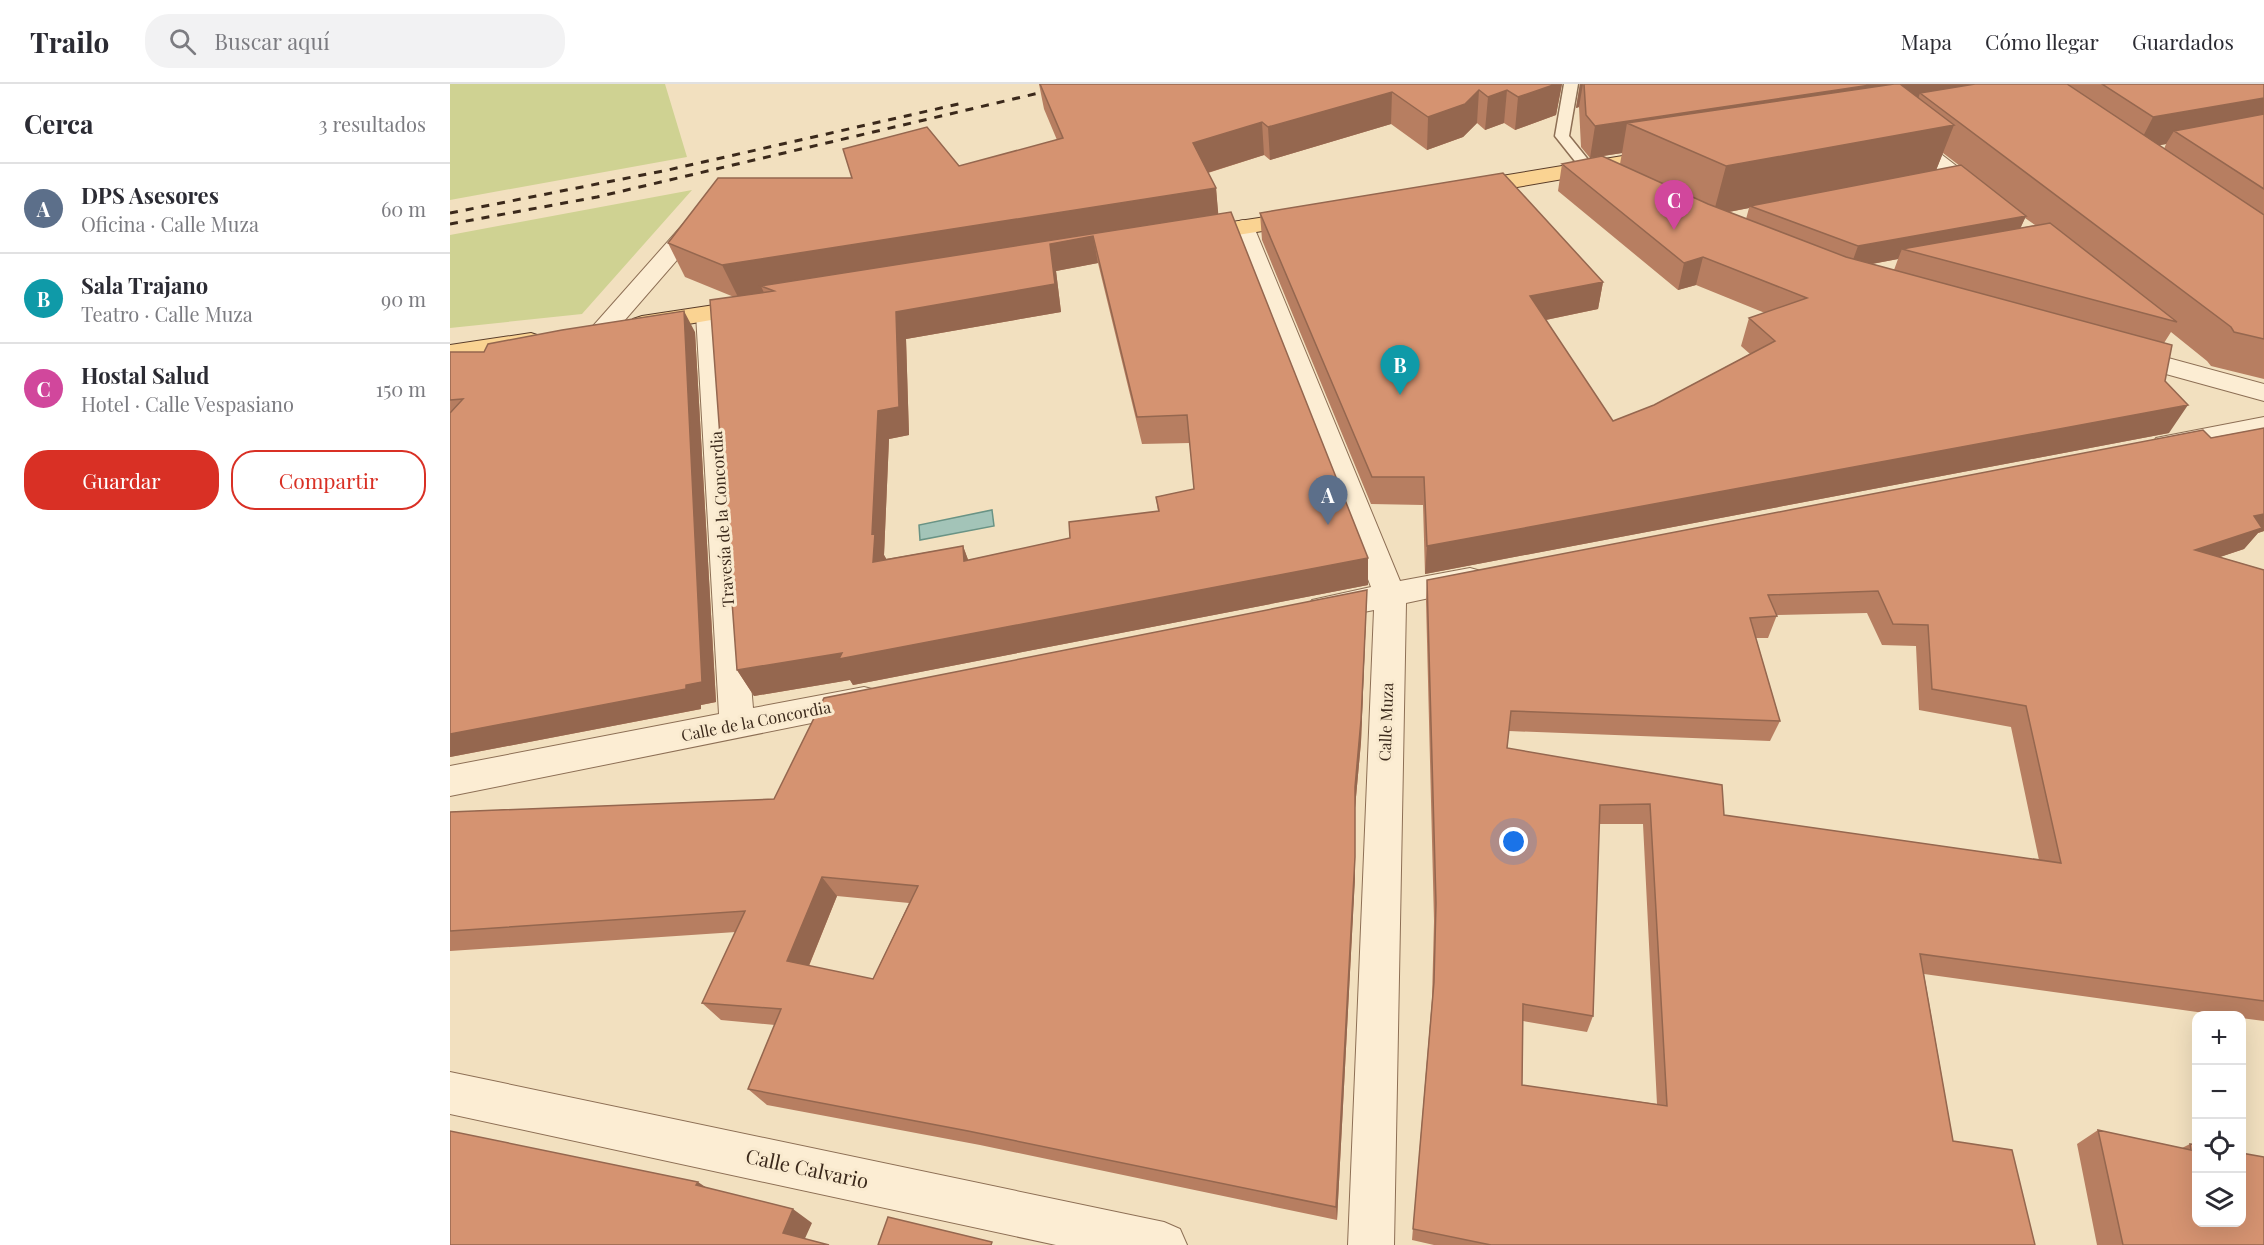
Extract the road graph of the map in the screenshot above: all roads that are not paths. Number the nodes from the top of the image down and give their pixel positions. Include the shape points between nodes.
1 (1571, 84) edge
2 (1910, 116) edge
3 (1887, 120) joint
4 (1690, 151) edge
5 (1587, 167) junction
6 (1957, 177) junction
7 (1934, 182) edge
8 (1628, 186) edge
9 (1447, 192) edge
10 (718, 199) edge
11 (1994, 207) edge
12 (1331, 213) edge
13 (1243, 227) junction
14 (1174, 238) edge
15 (780, 301) edge
16 (708, 314) junction
17 (591, 332) joint
18 (555, 337) edge
19 (2161, 340) edge
20 (2106, 349) edge
21 (450, 353) edge
22 (2207, 377) junction
23 (2264, 393) edge
24 (2264, 426) edge
25 (2135, 451) edge
26 (1499, 573) edge
27 (1390, 595) junction
28 (1297, 614) edge
29 (887, 695) edge
30 (737, 725) junction
31 (450, 781) edge
32 (450, 1093) edge
33 (1164, 1245) edge
34 (1371, 1245) edge

1 - 5 lane via 1562,136
2 - 3 main road
3 - 6 street
4 - 5 main road
5 - 8 street
5 - 9 main road
6 - 7 street
6 - 11 street
10 - 17 street
12 - 13 main road
13 - 14 main road
13 - 27 street, Calle Muza
15 - 16 main road
16 - 17 main road
16 - 30 street, Travesía de la Concordia
18 - 21 main road
19 - 22 street
20 - 22 street
22 - 23 street
24 - 25 street
26 - 27 street
27 - 28 street
27 - 34 street, Calle Muza
29 - 30 street, Calle de la Concordia
30 - 31 street, Calle de la Concordia
32 - 33 street, Calle Calvario

